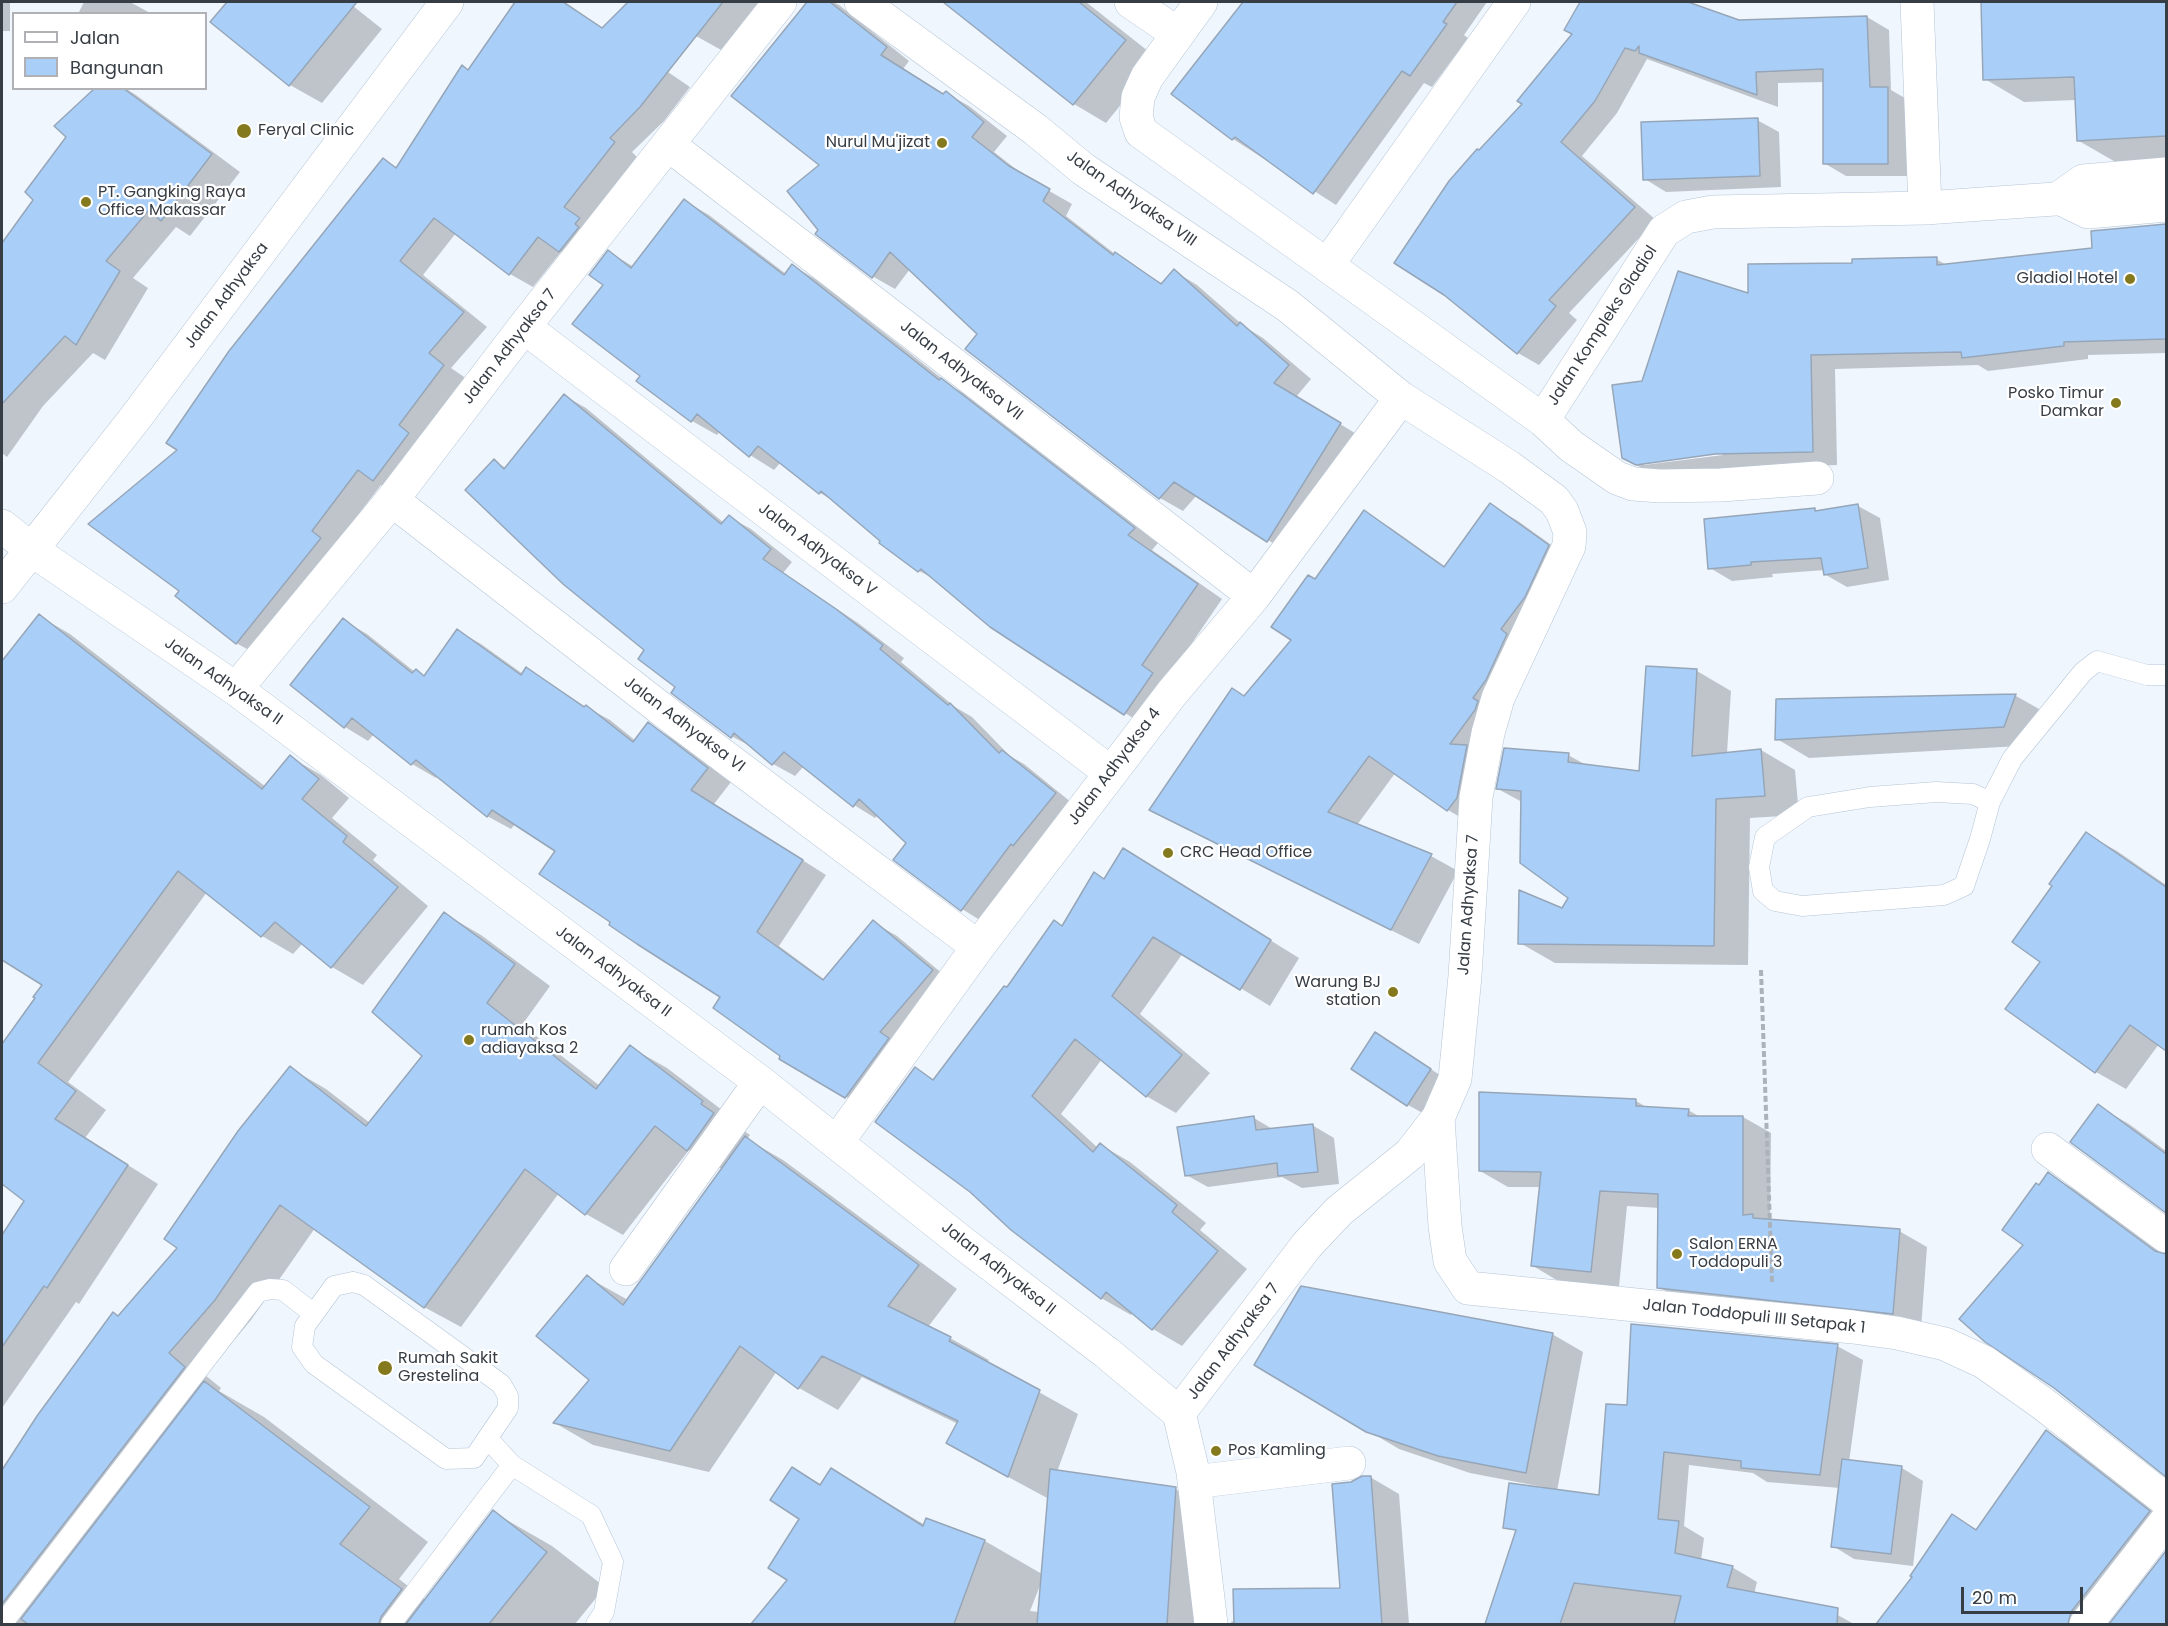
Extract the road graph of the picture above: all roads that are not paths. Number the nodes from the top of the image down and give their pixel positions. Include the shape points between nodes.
1 (447, 2) edge
2 (780, 2) edge
3 (861, 2) edge
4 (1131, 2) edge
5 (1201, 2) edge
6 (1514, 2) edge
7 (1917, 2) edge
8 (1178, 34) junction
9 (669, 145) junction
10 (2166, 174) edge
11 (2059, 198) junction
12 (2166, 205) edge
13 (1924, 208) junction
14 (1328, 264) junction
15 (524, 327) junction
16 (1401, 398) junction
17 (1543, 420) junction
18 (1817, 478) dead end
19 (392, 500) junction
20 (2, 526) edge
21 (32, 550) junction
22 (2, 587) edge
23 (1254, 596) junction
24 (2166, 675) edge
25 (236, 689) junction
26 (1111, 773) junction
27 (1990, 802) junction
28 (978, 947) junction
29 (760, 1082) junction
30 (1438, 1118) junction
31 (837, 1142) junction
32 (2048, 1149) dead end
33 (2166, 1236) edge
34 (626, 1269) dead end
35 (314, 1314) junction
36 (1179, 1413) junction
37 (488, 1439) junction
38 (1349, 1463) dead end
39 (512, 1465) junction
40 (1194, 1482) junction
41 (2166, 1500) edge
42 (2166, 1521) edge
43 (2, 1624) edge
44 (391, 1624) edge
45 (596, 1624) edge
46 (1211, 1624) edge
47 (2086, 1624) edge

1 - 21 street, Jalan Adhyaksa via 134,421
2 - 9 street, Jalan Adhyaksa 7
3 - 16 street, Jalan Adhyaksa VIII via 1083,169 1288,306
4 - 8 street
5 - 8 street, Jalan Kompleks Gladiol
6 - 14 street
7 - 13 street
8 - 14 street, Jalan Kompleks Gladiol via 1147,77 1138,97 1136,117 1141,132
9 - 15 street, Jalan Adhyaksa 7
9 - 23 street, Jalan Adhyaksa VII
10 - 11 street via 2083,181
11 - 12 street via 2088,212
11 - 13 street, Jalan Kompleks Gladiol
13 - 17 street, Jalan Kompleks Gladiol via 1713,212 1686,217 1664,231
14 - 17 street, Jalan Kompleks Gladiol
15 - 19 street, Jalan Adhyaksa 7
15 - 26 street, Jalan Adhyaksa V
16 - 23 street, Jalan Adhyaksa 4
16 - 30 street, Jalan Adhyaksa 7 via 1554,500 1570,532 1569,546 1498,698 1488,733 1476,797 1455,1079
17 - 18 street via 1599,467 1633,484 1721,485
19 - 25 street, Jalan Adhyaksa 7
19 - 28 street, Jalan Adhyaksa VI
20 - 21 street, Jalan Adhyaksa II
21 - 22 street, Jalan Adhyaksa
21 - 25 street, Jalan Adhyaksa II
23 - 26 street, Jalan Adhyaksa 4
24 - 27 lane via 2148,675 2097,661 2083,672 2012,759
25 - 29 street, Jalan Adhyaksa II
26 - 28 street, Jalan Adhyaksa 4
27 - 27 lane via 1964,886 1944,895 1802,906 1775,901 1763,891 1759,867 1764,837 1808,807 1936,792 1973,794
28 - 31 street, Jalan Adhyaksa 4
29 - 31 street, Jalan Adhyaksa II
29 - 34 street
30 - 36 street, Jalan Adhyaksa 7 via 1410,1154 1339,1211 1307,1245
30 - 41 street, Jalan Toddopuli III Setapak 1 via 1449,1261 1468,1288 1773,1318 1897,1333 1945,1344 1984,1362
31 - 36 street, Jalan Adhyaksa II
32 - 33 street
35 - 37 lane via 305,1326 302,1347 314,1364 446,1459 474,1458
35 - 37 lane via 334,1286 353,1282 364,1285 501,1384 508,1396 508,1408
35 - 43 lane via 283,1290 258,1292
36 - 40 street
37 - 39 lane
38 - 40 street
39 - 44 lane
39 - 45 lane via 591,1515 613,1562 604,1612
40 - 46 street
42 - 47 street

